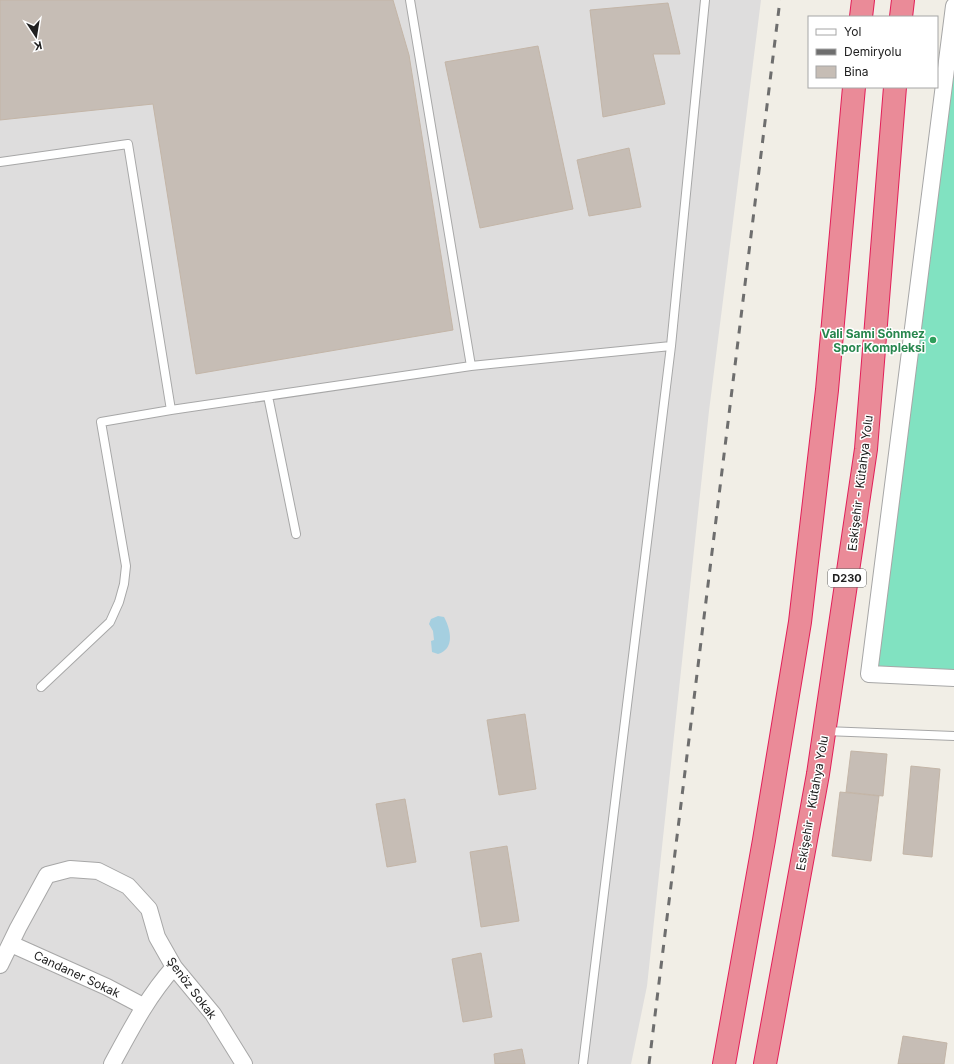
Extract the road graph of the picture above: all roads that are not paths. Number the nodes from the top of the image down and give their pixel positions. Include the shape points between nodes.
1 (410, 0) edge
2 (705, 0) edge
3 (863, 0) edge
4 (903, 0) edge
5 (954, 6) edge
6 (861, 16) edge
7 (901, 16) edge
8 (854, 88) edge
9 (896, 88) edge
10 (0, 162) edge
11 (671, 346) junction
12 (471, 366) junction
13 (268, 396) junction
14 (171, 410) junction
15 (296, 534) dead end
16 (954, 678) edge
17 (41, 687) dead end
18 (824, 731) junction
19 (954, 736) edge
20 (11, 944) junction
21 (0, 965) edge
22 (174, 967) junction
23 (143, 1006) junction
24 (112, 1064) edge
25 (244, 1064) edge
26 (583, 1064) edge
27 (724, 1064) edge
28 (765, 1064) edge

1 - 12 lane
2 - 11 lane
3 - 6 highway
4 - 7 highway
5 - 16 street via 868,674
8 - 27 highway via 827,390 800,622
9 - 18 highway, Eskişehir - Kütahya Yolu / D230 via 866,449
10 - 14 lane via 128,144
11 - 12 lane
11 - 26 lane
12 - 13 lane
13 - 14 lane
13 - 15 lane
14 - 17 lane via 101,422 126,566 124,584 110,622
18 - 19 lane
18 - 28 highway, Eskişehir - Kütahya Yolu / D230
20 - 21 street, Şenöz Sokak
20 - 22 street, Şenöz Sokak via 47,875 70,869 98,872 128,886 149,909 157,937
20 - 23 street, Candaner Sokak
22 - 23 street
22 - 25 street, Şenöz Sokak via 213,1014
23 - 24 street

